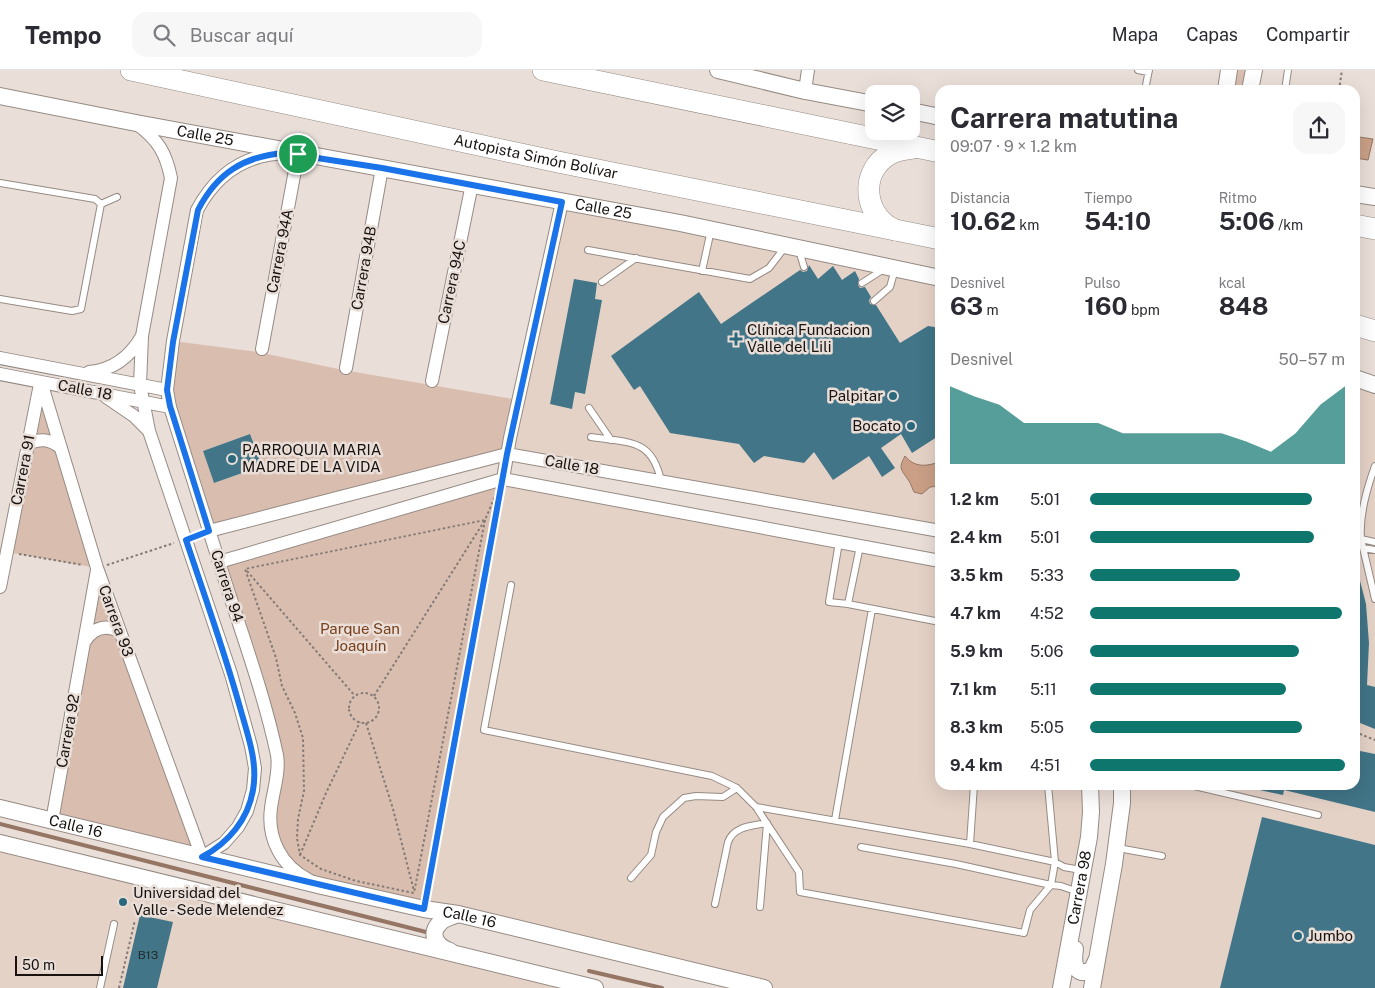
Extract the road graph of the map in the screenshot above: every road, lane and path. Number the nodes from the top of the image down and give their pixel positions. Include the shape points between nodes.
1 (131, 70) edge
2 (183, 70) edge
3 (543, 70) edge
4 (718, 70) edge
5 (808, 70) edge
6 (1138, 70) edge
7 (1229, 70) edge
8 (1254, 70) edge
9 (1288, 70) edge
10 (1342, 70) edge
11 (1149, 71) edge
12 (156, 75) junction
13 (599, 76) edge
14 (1146, 85) edge
15 (1227, 85) edge
16 (1251, 85) edge
17 (1286, 85) edge
18 (1340, 85) edge
19 (805, 91) junction
20 (0, 96) edge
21 (865, 102) edge
22 (920, 113) edge
23 (935, 116) edge
24 (136, 123) junction
25 (915, 148) junction
26 (935, 151) edge
27 (298, 154) junction
28 (382, 168) junction
29 (0, 183) edge
30 (472, 184) junction
31 (1360, 195) edge
32 (117, 197) dead end
33 (1375, 198) edge
34 (562, 202) junction
35 (101, 204) junction
36 (1360, 226) edge
37 (711, 229) junction
38 (1375, 229) edge
39 (900, 232) junction
40 (935, 238) edge
41 (792, 247) junction
42 (588, 250) dead end
43 (636, 258) junction
44 (804, 267) dead end
45 (891, 268) junction
46 (702, 271) junction
47 (935, 277) edge
48 (602, 282) dead end
49 (862, 283) dead end
50 (0, 299) edge
51 (874, 301) dead end
52 (1360, 326) edge
53 (1375, 331) edge
54 (142, 336) junction
55 (262, 349) dead end
56 (0, 358) edge
57 (346, 368) dead end
58 (80, 373) junction
59 (0, 374) edge
60 (1360, 380) edge
61 (432, 381) dead end
62 (41, 382) junction
63 (140, 385) junction
64 (1375, 385) edge
65 (167, 390) junction
66 (98, 393) junction
67 (143, 401) junction
68 (170, 406) junction
69 (589, 408) dead end
70 (149, 431) junction
71 (591, 437) dead end
72 (611, 440) junction
73 (28, 444) junction
74 (61, 448) junction
75 (507, 454) junction
76 (1375, 466) edge
77 (503, 479) junction
78 (661, 481) junction
79 (485, 520) junction
80 (935, 530) edge
81 (209, 531) junction
82 (1361, 539) junction
83 (186, 540) junction
84 (839, 542) junction
85 (1375, 542) edge
86 (860, 546) junction
87 (1363, 548) junction
88 (1375, 550) edge
89 (7, 552) junction
90 (935, 560) edge
91 (219, 562) junction
92 (98, 568) junction
93 (245, 569) junction
94 (511, 585) dead end
95 (0, 587) edge
96 (1375, 599) edge
97 (848, 604) junction
98 (872, 609) junction
99 (935, 621) edge
100 (120, 632) junction
101 (84, 641) junction
102 (253, 666) junction
103 (231, 674) junction
104 (355, 696) junction
105 (374, 696) junction
106 (360, 722) junction
107 (366, 723) junction
108 (1360, 734) edge
109 (1375, 740) edge
110 (737, 788) junction
111 (974, 790) edge
112 (1048, 790) edge
113 (1090, 790) edge
114 (1122, 790) edge
115 (1211, 790) edge
116 (756, 807) junction
117 (0, 808) edge
118 (1318, 815) dead end
119 (835, 820) junction
120 (52, 821) junction
121 (766, 822) junction
122 (0, 843) edge
123 (970, 844) junction
124 (861, 848) dead end
125 (1116, 848) junction
126 (300, 854) junction
127 (1162, 856) dead end
128 (202, 857) junction
129 (1055, 862) junction
130 (1082, 871) junction
131 (631, 878) dead end
132 (1051, 885) junction
133 (322, 886) junction
134 (1079, 892) junction
135 (414, 893) junction
136 (715, 904) dead end
137 (760, 907) dead end
138 (424, 909) junction
139 (458, 914) junction
140 (135, 920) dead end
141 (114, 924) dead end
142 (1073, 926) junction
143 (1096, 961) junction
144 (490, 962) junction
145 (100, 988) edge
146 (119, 988) edge
147 (595, 988) edge
148 (764, 988) edge
149 (1061, 988) edge
150 (1092, 988) edge

1 - 12 highway, Autopista Simón Bolívar
2 - 12 highway via 172,75
3 - 13 highway
4 - 19 street
5 - 19 street
6 - 11 lane
7 - 15 street
8 - 16 street
9 - 17 lane
10 - 18 path
11 - 14 lane
12 - 39 highway, Autopista Simón Bolívar
13 - 25 highway
19 - 21 street
20 - 24 street, Calle 25
22 - 23 street
24 - 27 street, Calle 25
24 - 54 street, Carrera 94 via 158,143 171,178
25 - 26 highway
25 - 39 highway via 901,149 885,157 875,167 869,182 869,198 874,213 885,225
27 - 28 street, Calle 25
27 - 55 street, Carrera 94A
27 - 65 street, Carrera 94 via 270,154 242,163 225,174 204,197 194,229
28 - 30 street, Calle 25
28 - 57 street, Carrera 94B
29 - 35 lane via 95,199
30 - 34 street, Calle 25
30 - 61 street, Carrera 94C
31 - 33 street
32 - 35 lane
34 - 37 street, Calle 25
34 - 75 street
35 - 50 lane via 81,309 72,311
36 - 38 highway
37 - 41 street, Calle 25
37 - 46 lane
39 - 40 highway, Autopista Simón Bolívar
41 - 44 lane
41 - 45 street, Calle 25
41 - 46 lane via 769,268 750,279
42 - 43 lane
43 - 46 lane
43 - 48 lane
45 - 47 street, Calle 25
45 - 49 lane
45 - 51 lane via 890,287
52 - 53 highway
54 - 58 street via 126,358 112,367
54 - 63 street, Carrera 94
56 - 58 street, Calle 18
58 - 63 street, Calle 18
59 - 62 street, Calle 18
60 - 64 street
62 - 66 street, Calle 18
62 - 73 street, Carrera 91
62 - 74 street, Carrera 93
63 - 65 street, Calle 18
63 - 67 street, Carrera 94
65 - 68 street, Carrera 94
66 - 67 street, Calle 18
66 - 70 street via 117,403
67 - 68 street, Calle 18
67 - 70 street, Carrera 94
68 - 81 street, Carrera 94
69 - 72 lane
70 - 83 street, Carrera 94
71 - 72 lane
72 - 78 lane via 648,451 658,466
73 - 74 street via 45,440
73 - 89 street, Carrera 91
74 - 92 street, Carrera 93
75 - 77 street
75 - 78 street, Calle 18
75 - 81 street, Calle 18
76 - 82 lane via 1361,520
77 - 79 path
77 - 84 street, Calle 18
77 - 91 street, Calle 18
77 - 138 path
78 - 80 street, Calle 18
79 - 93 path
79 - 105 path
79 - 135 path
81 - 91 street, Carrera 94
82 - 85 lane
82 - 87 lane
83 - 92 path
83 - 103 street, Carrera 94
84 - 86 street, Calle 18
84 - 97 lane via 828,602
86 - 90 street, Calle 18
86 - 97 lane
87 - 88 lane
87 - 96 lane
89 - 92 path
89 - 95 street, Carrera 91
91 - 102 street, Carrera 94
92 - 100 street, Carrera 93
92 - 101 street, Carrera 92
93 - 104 path
93 - 126 path via 276,658 282,686 296,712 303,738 304,791 297,838
94 - 110 lane via 484,730 712,776
97 - 98 lane
98 - 99 lane
98 - 119 lane
100 - 101 street via 105,627 96,629
100 - 128 street, Carrera 93
101 - 120 street, Carrera 92
102 - 103 street via 252,673 242,681
102 - 133 street, Carrera 94 via 277,758 270,809 270,828 275,845 284,861 294,870
103 - 128 street, Carrera 94 via 251,746 255,768 253,790 238,827 224,843
104 - 105 path via 365,692
104 - 106 path via 349,711
105 - 107 path via 378,700 379,711 373,720
106 - 107 path
106 - 126 path
107 - 135 path via 393,809
108 - 109 path
110 - 116 lane
110 - 131 lane via 723,797 684,798 663,817 651,856
111 - 123 lane
112 - 129 lane
113 - 130 street, Carrera 98 via 1089,837
114 - 125 street, Carrera 98
115 - 118 lane
116 - 119 lane
116 - 121 lane
117 - 120 street, Calle 16
119 - 123 lane
120 - 128 street, Calle 16
121 - 132 lane via 798,872 800,892 1024,933 1030,910
121 - 136 lane via 731,834
121 - 137 lane
122 - 144 street
123 - 129 lane
124 - 132 lane
125 - 127 lane
125 - 143 street, Carrera 98
126 - 135 path via 321,869 347,878
128 - 133 street, Calle 16
129 - 130 lane
129 - 132 lane
130 - 134 street, Carrera 98
132 - 134 lane
133 - 138 street, Calle 16
134 - 142 street, Carrera 98
138 - 139 street, Calle 16
139 - 144 street via 437,926 435,936 438,945
139 - 148 street, Calle 16
140 - 146 path
141 - 145 lane
142 - 143 street via 1078,933 1075,967 1089,972
142 - 149 street, Carrera 98
143 - 150 street, Carrera 98
144 - 147 street

